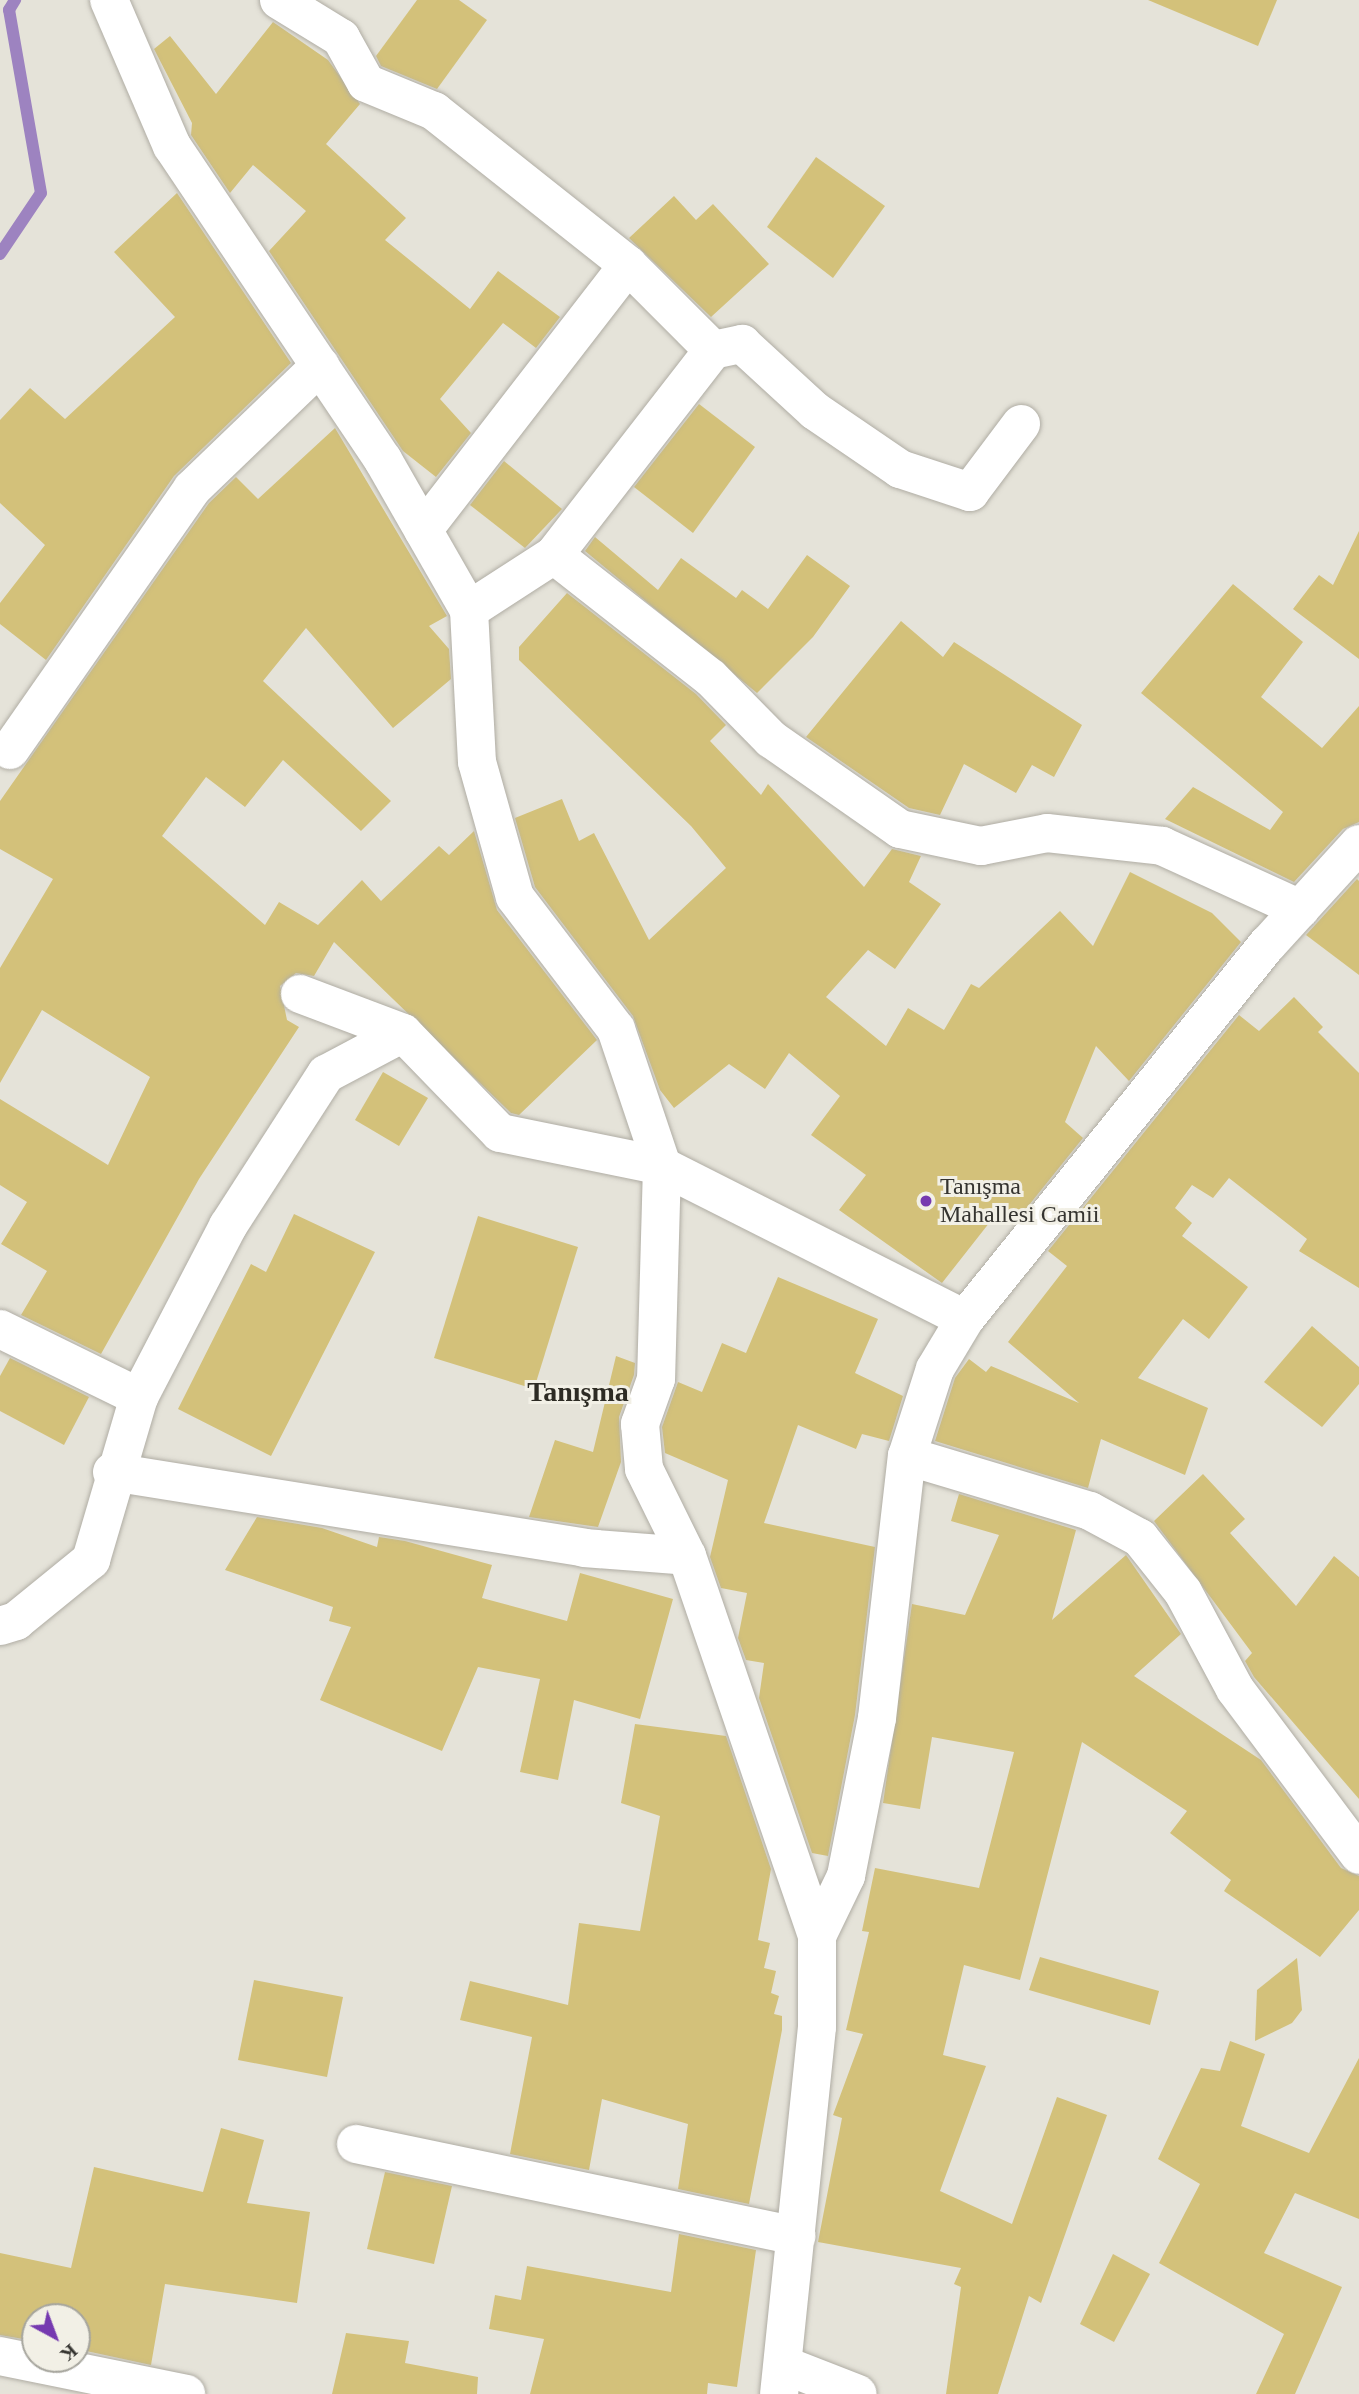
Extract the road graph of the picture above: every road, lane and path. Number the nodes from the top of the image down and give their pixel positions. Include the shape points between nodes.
1 (109, 0) edge
2 (279, 0) edge
3 (628, 265) junction
4 (713, 350) junction
5 (320, 366) junction
6 (1021, 424) dead end
7 (423, 530) junction
8 (554, 555) junction
9 (468, 610) junction
10 (10, 750) dead end
11 (1359, 844) edge
12 (1300, 909) junction
13 (300, 994) dead end
14 (403, 1033) junction
15 (662, 1166) junction
16 (965, 1319) junction
17 (0, 1329) edge
18 (139, 1397) junction
19 (907, 1456) junction
20 (112, 1472) junction
21 (687, 1556) junction
22 (0, 1626) edge
23 (1359, 1855) edge
24 (817, 1936) junction
25 (356, 2144) dead end
26 (797, 2236) junction
27 (0, 2356) edge
28 (782, 2379) edge
29 (186, 2394) edge
30 (858, 2394) edge

1 - 5 street via 172,146
2 - 3 street via 341,38 366,83 434,111
3 - 4 street
3 - 7 street
4 - 6 street via 741,344 815,411 900,469 970,492
4 - 8 street
5 - 7 street
5 - 10 street via 192,489
7 - 9 street
8 - 9 street
8 - 12 street via 711,678 771,739 900,829 981,846 1047,833 1162,846
9 - 15 street via 477,762 515,897 616,1029
11 - 12 street
12 - 16 street
13 - 14 street
14 - 15 street via 499,1133
14 - 18 street via 326,1074 228,1226
15 - 16 street
15 - 21 street via 656,1379 640,1424 644,1469
16 - 19 street via 935,1369
17 - 18 street
18 - 20 street
19 - 23 street via 1090,1511 1140,1538 1183,1592 1235,1689
19 - 24 street via 874,1731 846,1876
20 - 21 street via 584,1548
20 - 22 street via 91,1560 16,1621
21 - 24 street
24 - 26 street via 817,2027
25 - 26 street
26 - 28 street
27 - 29 street
28 - 30 street

